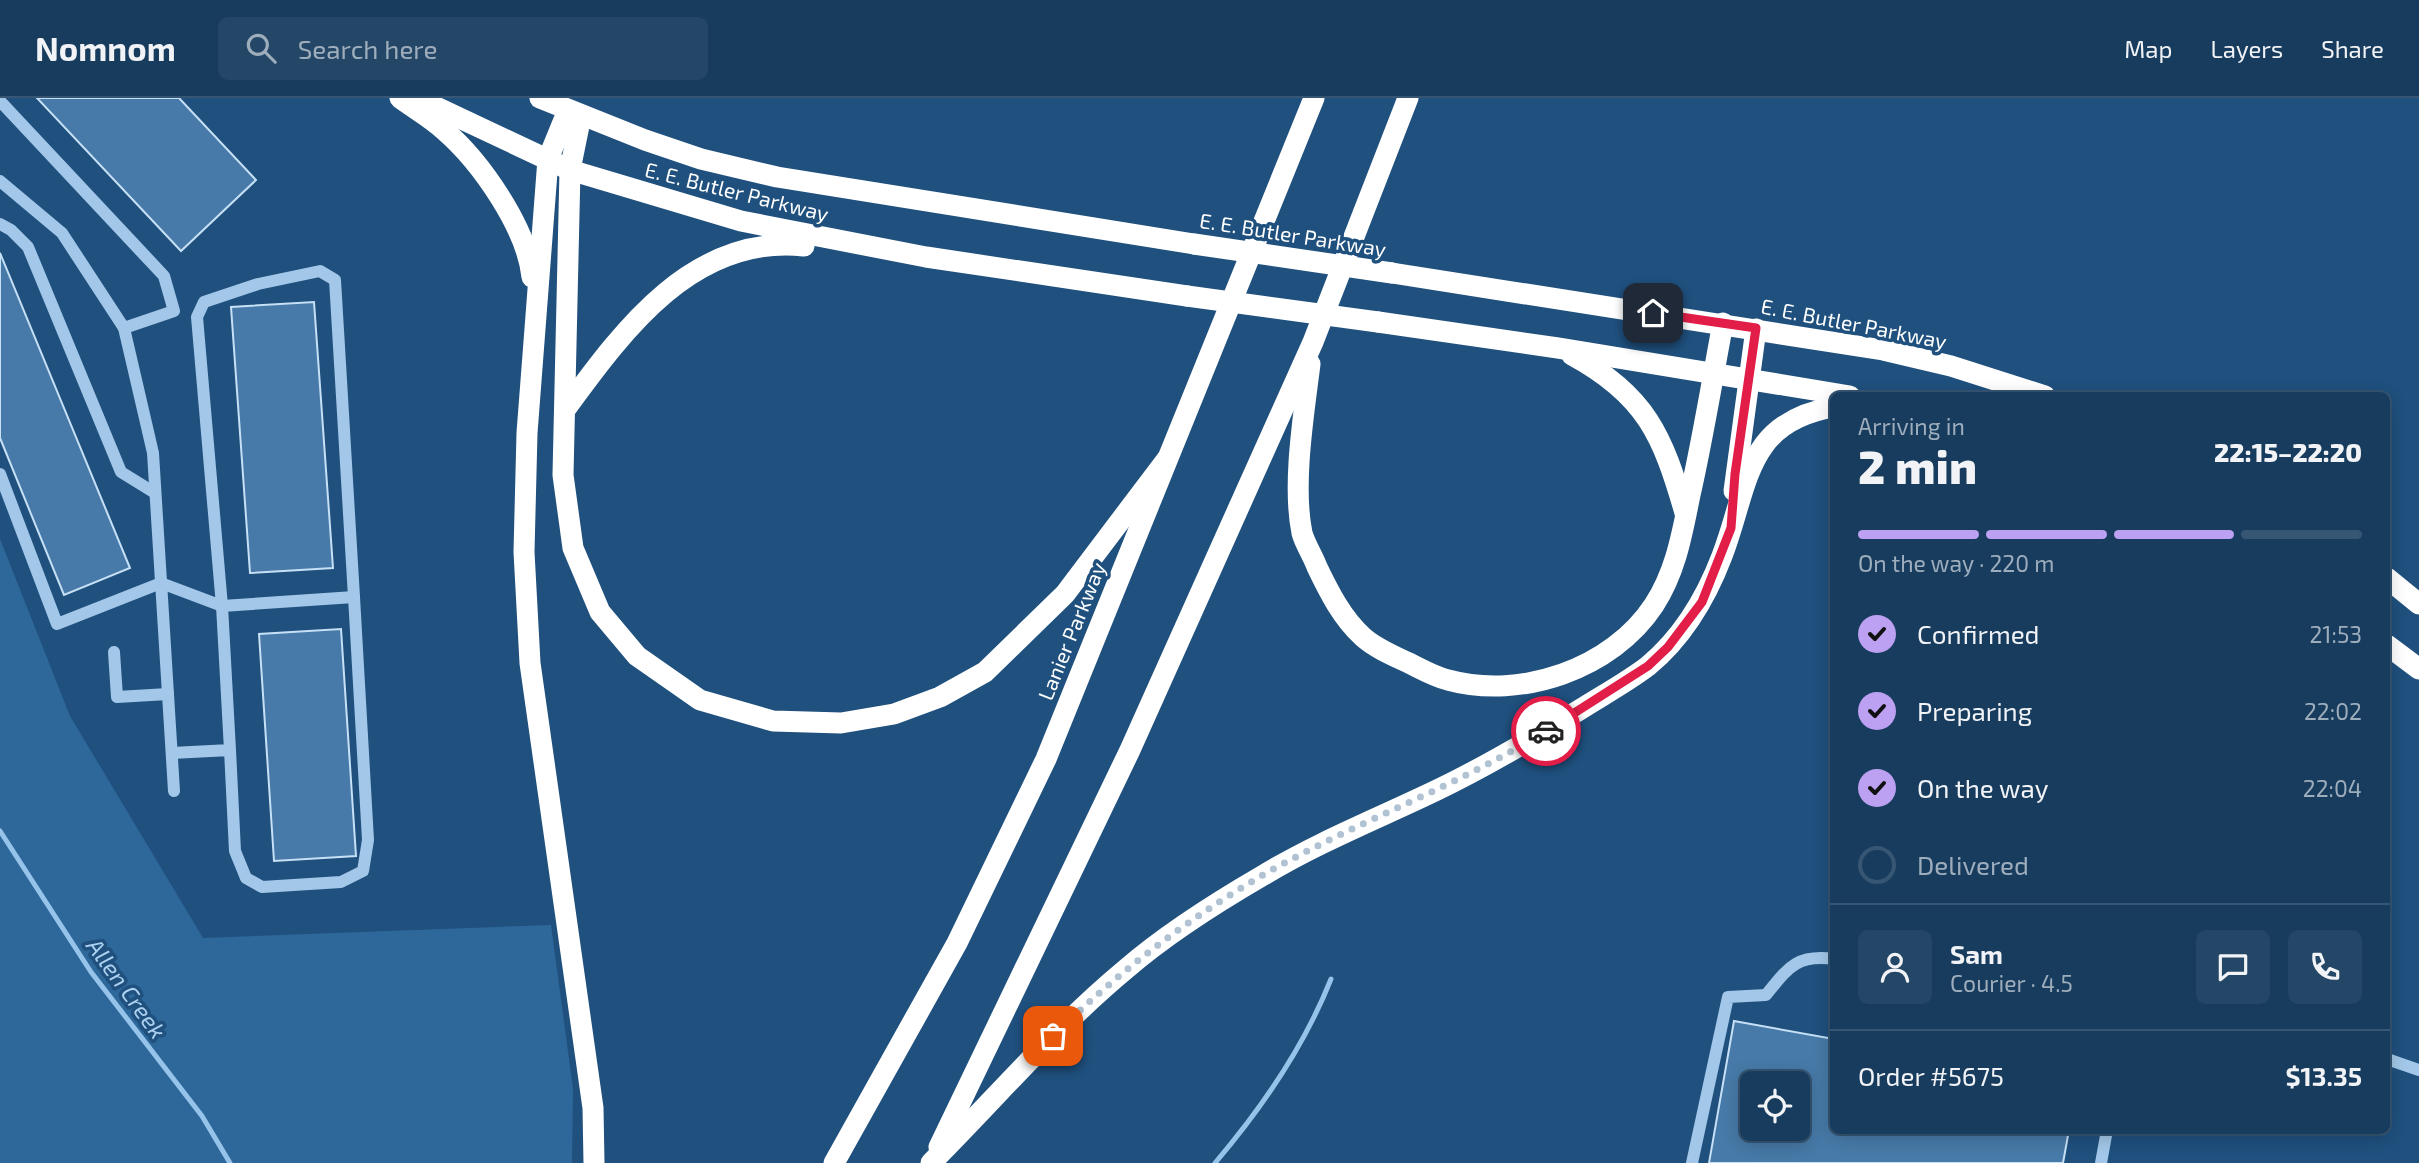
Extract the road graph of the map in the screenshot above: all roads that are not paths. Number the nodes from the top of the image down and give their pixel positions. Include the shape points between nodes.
1 (400, 98) edge
2 (417, 98) edge
3 (540, 98) edge
4 (1314, 98) edge
5 (1408, 98) edge
6 (0, 101) edge
7 (574, 113) junction
8 (548, 159) junction
9 (570, 170) junction
10 (0, 181) edge
11 (0, 224) edge
12 (926, 257) junction
13 (536, 309) junction
14 (174, 311) junction
15 (197, 317) junction
16 (1723, 323) junction
17 (124, 328) junction
18 (1756, 328) junction
19 (1313, 342) junction
20 (1558, 348) junction
21 (1714, 374) junction
22 (1748, 379) junction
23 (2032, 392) edge
24 (1830, 393) edge
25 (567, 407) junction
26 (1830, 408) edge
27 (1167, 459) junction
28 (0, 474) edge
29 (155, 492) junction
30 (1686, 517) junction
31 (1731, 528) junction
32 (2390, 580) edge
33 (161, 583) junction
34 (354, 597) junction
35 (2419, 604) edge
36 (222, 606) junction
37 (2390, 647) edge
38 (114, 652) dead end
39 (2419, 669) edge
40 (168, 694) junction
41 (230, 750) junction
42 (172, 753) junction
43 (174, 791) dead end
44 (1830, 958) edge
45 (2390, 1060) edge
46 (2419, 1070) edge
47 (2106, 1134) edge
48 (594, 1163) edge
49 (834, 1163) edge
50 (931, 1163) edge
51 (1692, 1163) edge
52 (2101, 1163) edge

1 - 13 highway via 445,131 500,198 531,265
2 - 8 highway, E. E. Butler Parkway
3 - 7 highway, E. E. Butler Parkway
4 - 27 highway, Lanier Parkway
5 - 19 highway
6 - 14 street via 164,276
7 - 8 highway
7 - 9 highway
7 - 16 highway, E. E. Butler Parkway, bridge via 701,159 777,177
8 - 9 highway, E. E. Butler Parkway
8 - 13 highway
9 - 12 highway, E. E. Butler Parkway via 741,221
9 - 25 highway
10 - 17 street via 62,233
11 - 29 street via 28,247 121,472
12 - 20 highway, E. E. Butler Parkway, bridge
12 - 25 highway via 782,243 736,253 696,269 632,322
13 - 48 highway via 524,552 530,663 593,1108
14 - 15 street
14 - 17 street
15 - 34 street via 204,302 258,284 320,271 335,280
15 - 36 street
16 - 18 highway, E. E. Butler Parkway
16 - 21 highway
17 - 29 street via 153,453
18 - 22 highway
18 - 23 highway, E. E. Butler Parkway via 1883,350
19 - 30 highway via 1302,426 1302,533 1331,597 1354,628 1397,658 1447,680 1491,686 1535,681 1594,660 1635,630 1653,607 1674,564
19 - 50 highway via 1130,750
20 - 21 highway, E. E. Butler Parkway
20 - 30 highway via 1611,379 1636,401 1669,458
21 - 22 highway, E. E. Butler Parkway
21 - 30 highway
22 - 24 highway, E. E. Butler Parkway
22 - 31 highway
25 - 27 highway via 563,475 573,548 600,612 637,656 701,701 773,721 841,723 894,714 940,697 985,671 1065,594
26 - 31 highway via 1798,417 1774,432 1754,457
27 - 49 highway, Lanier Parkway via 1046,760 957,943
28 - 33 street via 57,624
29 - 33 street
31 - 50 highway via 1702,602 1648,666 1512,752 1261,876 1187,926 1128,967 1072,1018
32 - 35 highway
33 - 36 street
33 - 40 street
34 - 36 street
34 - 41 street via 368,840 363,871 341,882 262,887 246,878 235,850
36 - 41 street
37 - 39 highway
38 - 40 street via 117,697
40 - 42 street
41 - 42 street
42 - 43 street
44 - 51 street via 1813,956 1789,967 1766,995 1728,996
45 - 46 street
47 - 52 street

